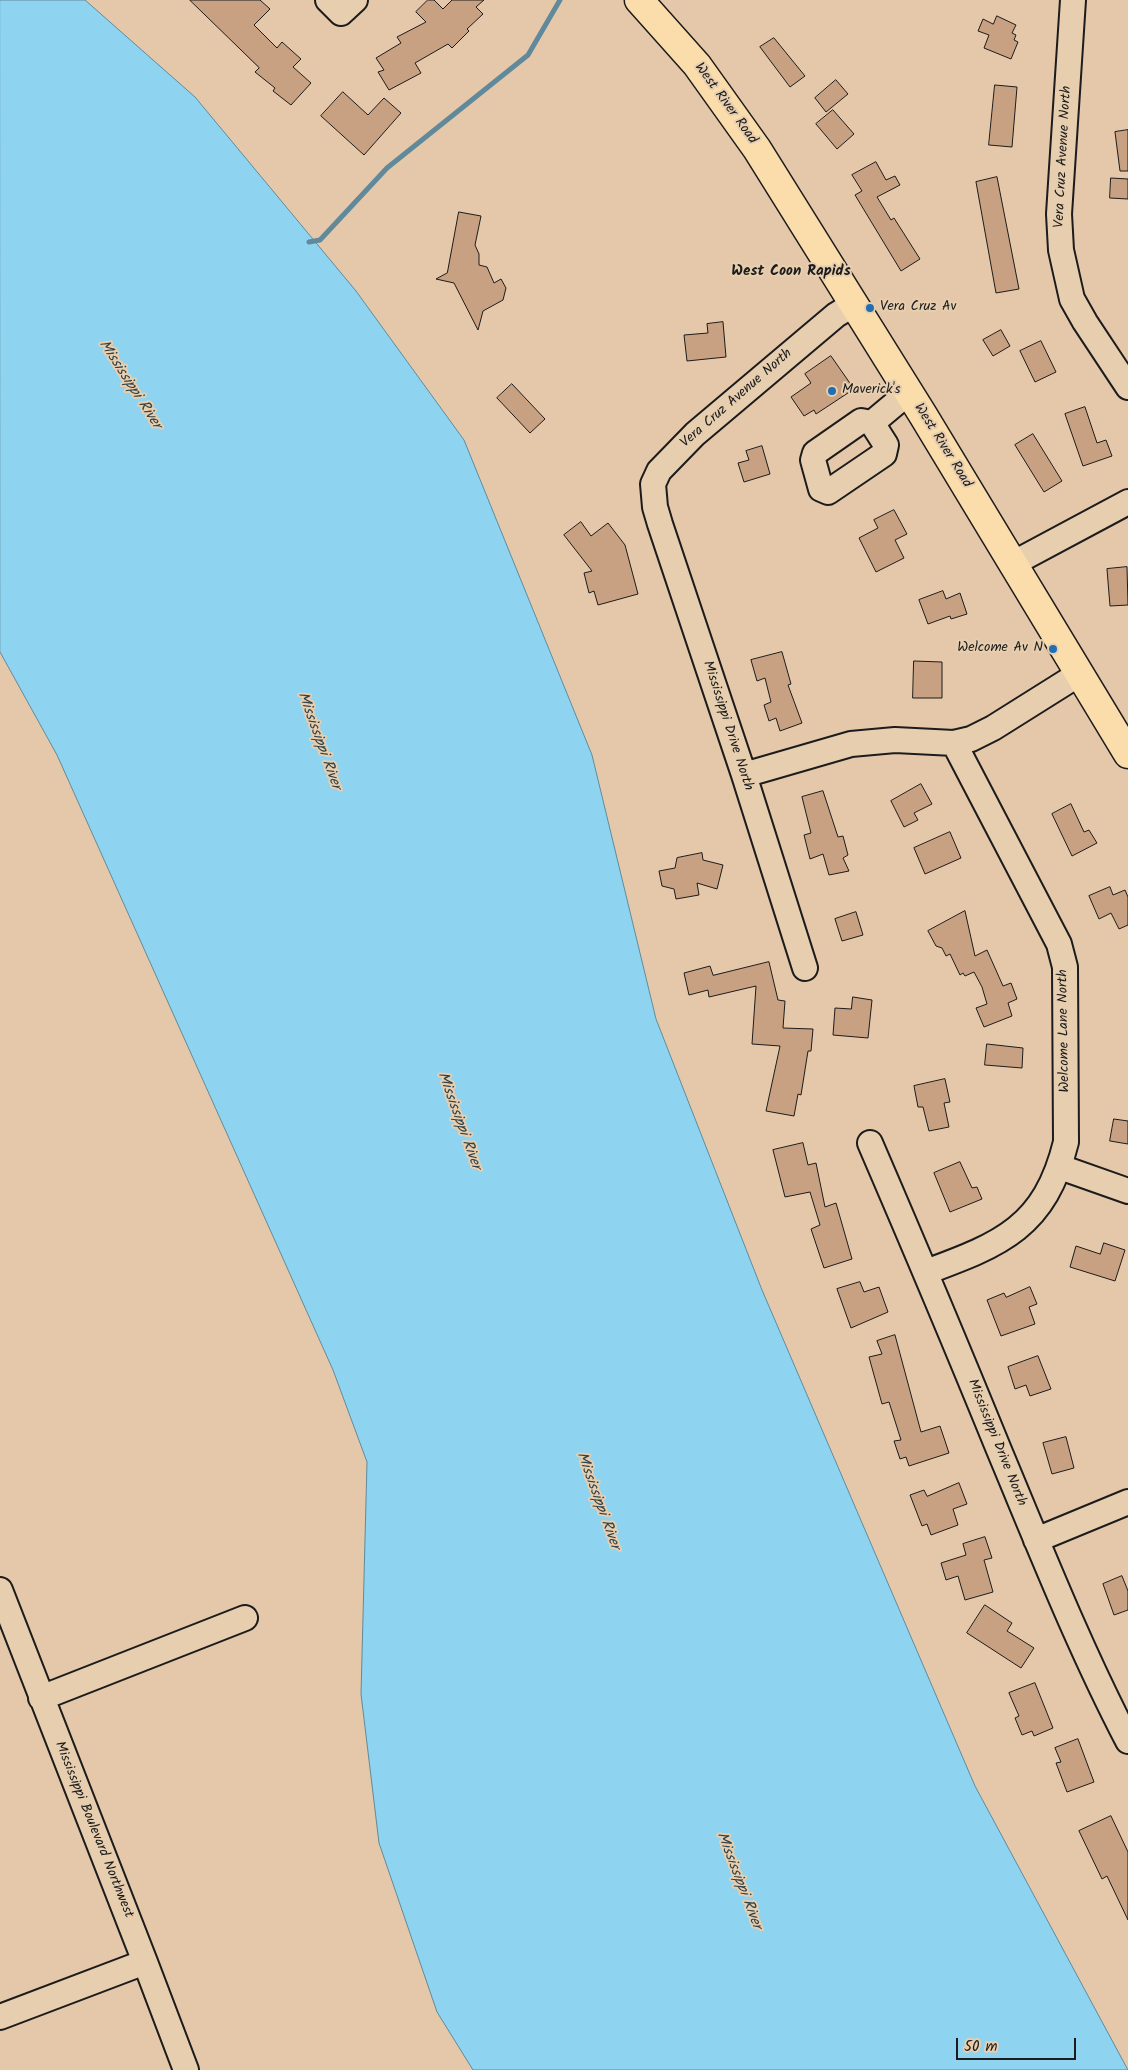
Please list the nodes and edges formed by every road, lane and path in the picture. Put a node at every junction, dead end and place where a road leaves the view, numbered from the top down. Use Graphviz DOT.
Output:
graph roads {
  1 [pos="639,0"];
  2 [pos="1073,0"];
  3 [pos="854,304"];
  4 [pos="1128,387"];
  5 [pos="909,392"];
  6 [pos="872,423"];
  7 [pos="653,484"];
  8 [pos="1128,502"];
  9 [pos="1014,563"];
  10 [pos="1079,674"];
  11 [pos="954,743"];
  12 [pos="1128,754"];
  13 [pos="744,775"];
  14 [pos="805,968"];
  15 [pos="870,1143"];
  16 [pos="1060,1167"];
  17 [pos="1128,1191"];
  18 [pos="926,1272"];
  19 [pos="1128,1502"];
  20 [pos="1036,1540"];
  21 [pos="0,1590"];
  22 [pos="245,1618"];
  23 [pos="41,1698"];
  24 [pos="1128,1741"];
  25 [pos="146,1962"];
  26 [pos="0,2017"];
  27 [pos="186,2070"];
  1 -- 3 [label="main road, West River Road"];
  2 -- 4 [label="street, Vera Cruz Avenue North"];
  3 -- 5 [label="main road, West River Road"];
  3 -- 7 [label="street, Vera Cruz Avenue North"];
  5 -- 6 [label="street"];
  5 -- 9 [label="main road, West River Road"];
  7 -- 13 [label="street, Mississippi Drive North"];
  8 -- 9 [label="street"];
  9 -- 10 [label="main road, West River Road"];
  10 -- 11 [label="street"];
  10 -- 12 [label="main road, West River Road"];
  11 -- 13 [label="street"];
  11 -- 16 [label="street, Welcome Lane North"];
  13 -- 14 [label="street, Mississippi Drive North"];
  15 -- 18 [label="street, Mississippi Drive North"];
  16 -- 17 [label="street"];
  16 -- 18 [label="street, Welcome Lane North"];
  18 -- 20 [label="street, Mississippi Drive North"];
  19 -- 20 [label="street"];
  20 -- 24 [label="street, Mississippi Drive North"];
  21 -- 23 [label="street, Mississippi Boulevard Northwest"];
  22 -- 23 [label="street"];
  23 -- 25 [label="street, Mississippi Boulevard Northwest"];
  25 -- 26 [label="street"];
  25 -- 27 [label="street, Mississippi Boulevard Northwest"];
}
